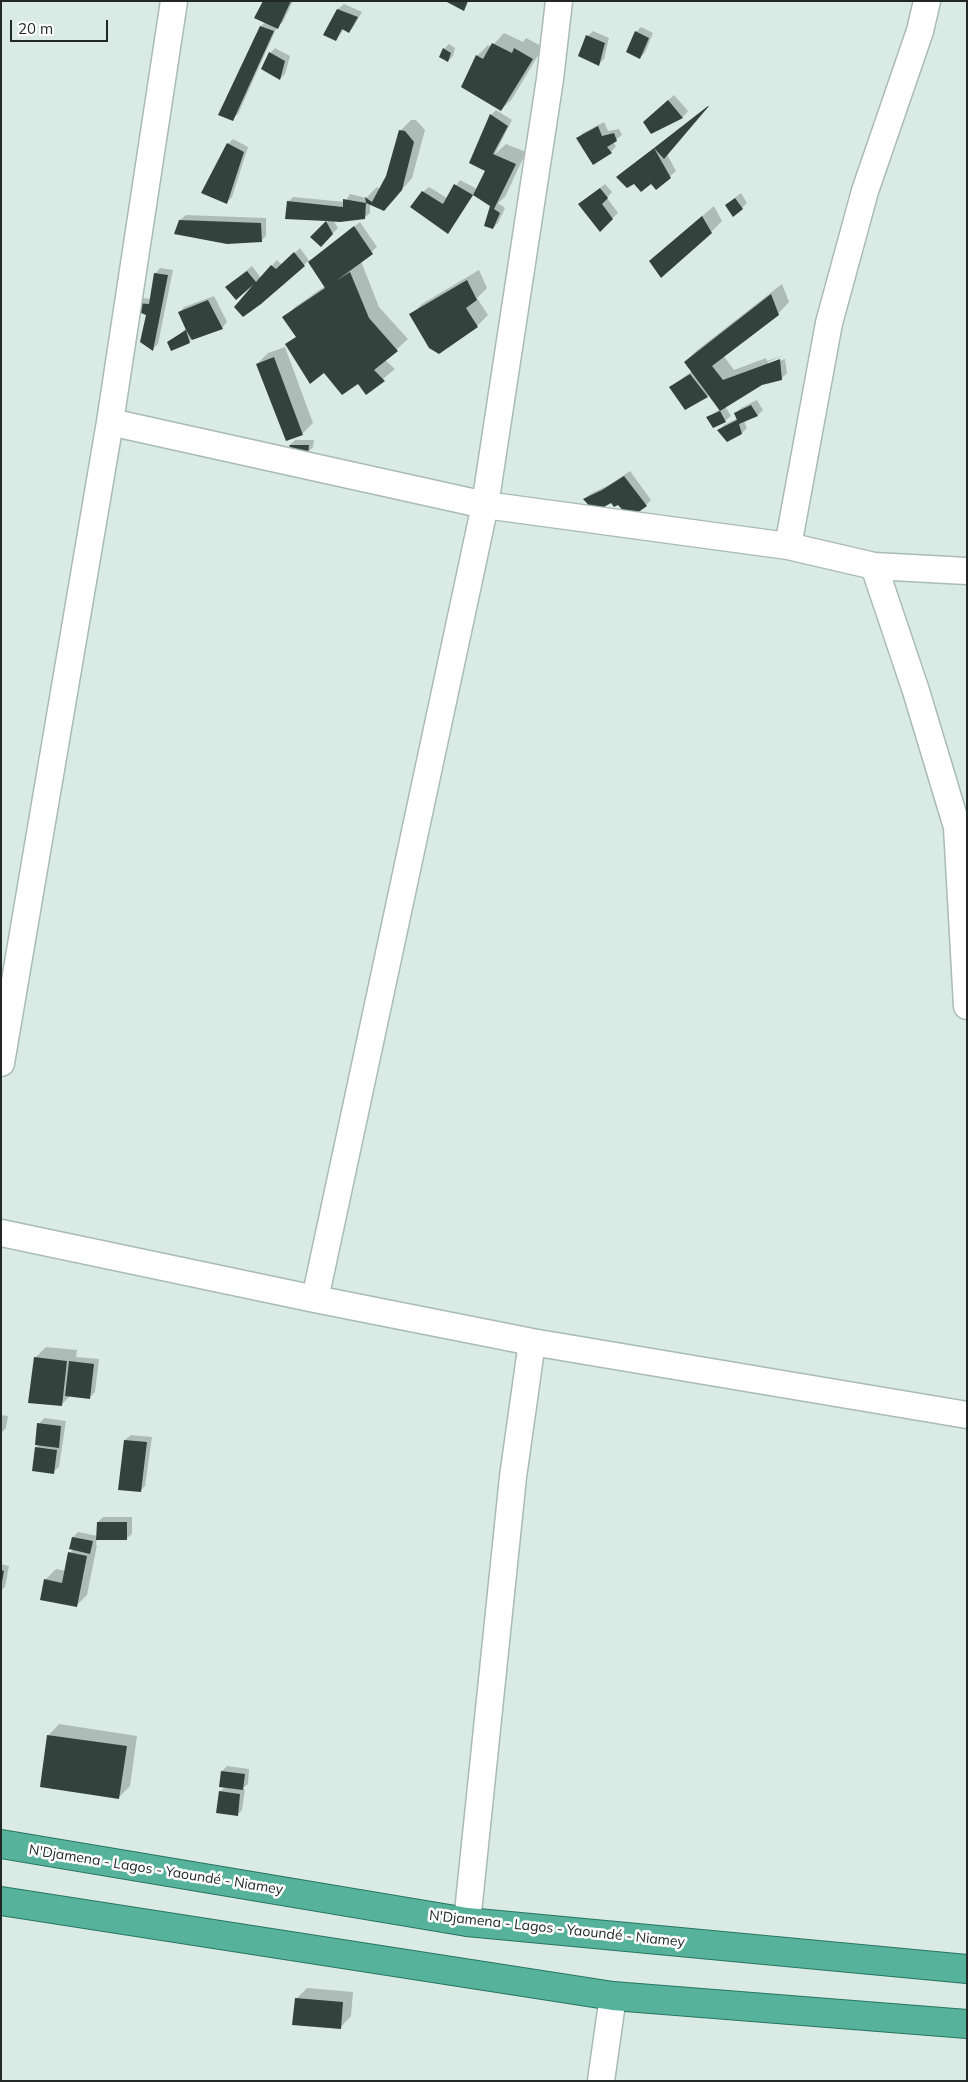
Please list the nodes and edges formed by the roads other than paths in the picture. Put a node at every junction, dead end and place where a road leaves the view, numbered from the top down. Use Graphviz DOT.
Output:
graph roads {
  1 [pos="174,1"];
  2 [pos="559,1"];
  3 [pos="927,1"];
  4 [pos="110,422"];
  5 [pos="485,505"];
  6 [pos="788,546"];
  7 [pos="874,566"];
  8 [pos="967,571"];
  9 [pos="967,1006"];
  10 [pos="1,1063"];
  11 [pos="1,1233"];
  12 [pos="315,1299"];
  13 [pos="532,1342"];
  14 [pos="967,1415"];
  15 [pos="1,1844"];
  16 [pos="1,1901"];
  17 [pos="467,1922"];
  18 [pos="967,1969"];
  19 [pos="613,1996"];
  20 [pos="967,2024"];
  21 [pos="601,2081"];
  1 -- 4 [label="street"];
  2 -- 5 [label="street"];
  3 -- 6 [label="street"];
  4 -- 5 [label="street"];
  4 -- 10 [label="street"];
  5 -- 6 [label="street"];
  5 -- 12 [label="street"];
  6 -- 7 [label="street"];
  7 -- 8 [label="street"];
  7 -- 9 [label="street"];
  11 -- 12 [label="street"];
  12 -- 13 [label="street"];
  13 -- 14 [label="street"];
  13 -- 17 [label="street"];
  15 -- 17 [label="highway, N'Djamena - Lagos - Yaoundé - Niamey"];
  16 -- 19 [label="highway"];
  17 -- 18 [label="highway, N'Djamena - Lagos - Yaoundé - Niamey"];
  19 -- 20 [label="highway"];
  19 -- 21 [label="street"];
}
